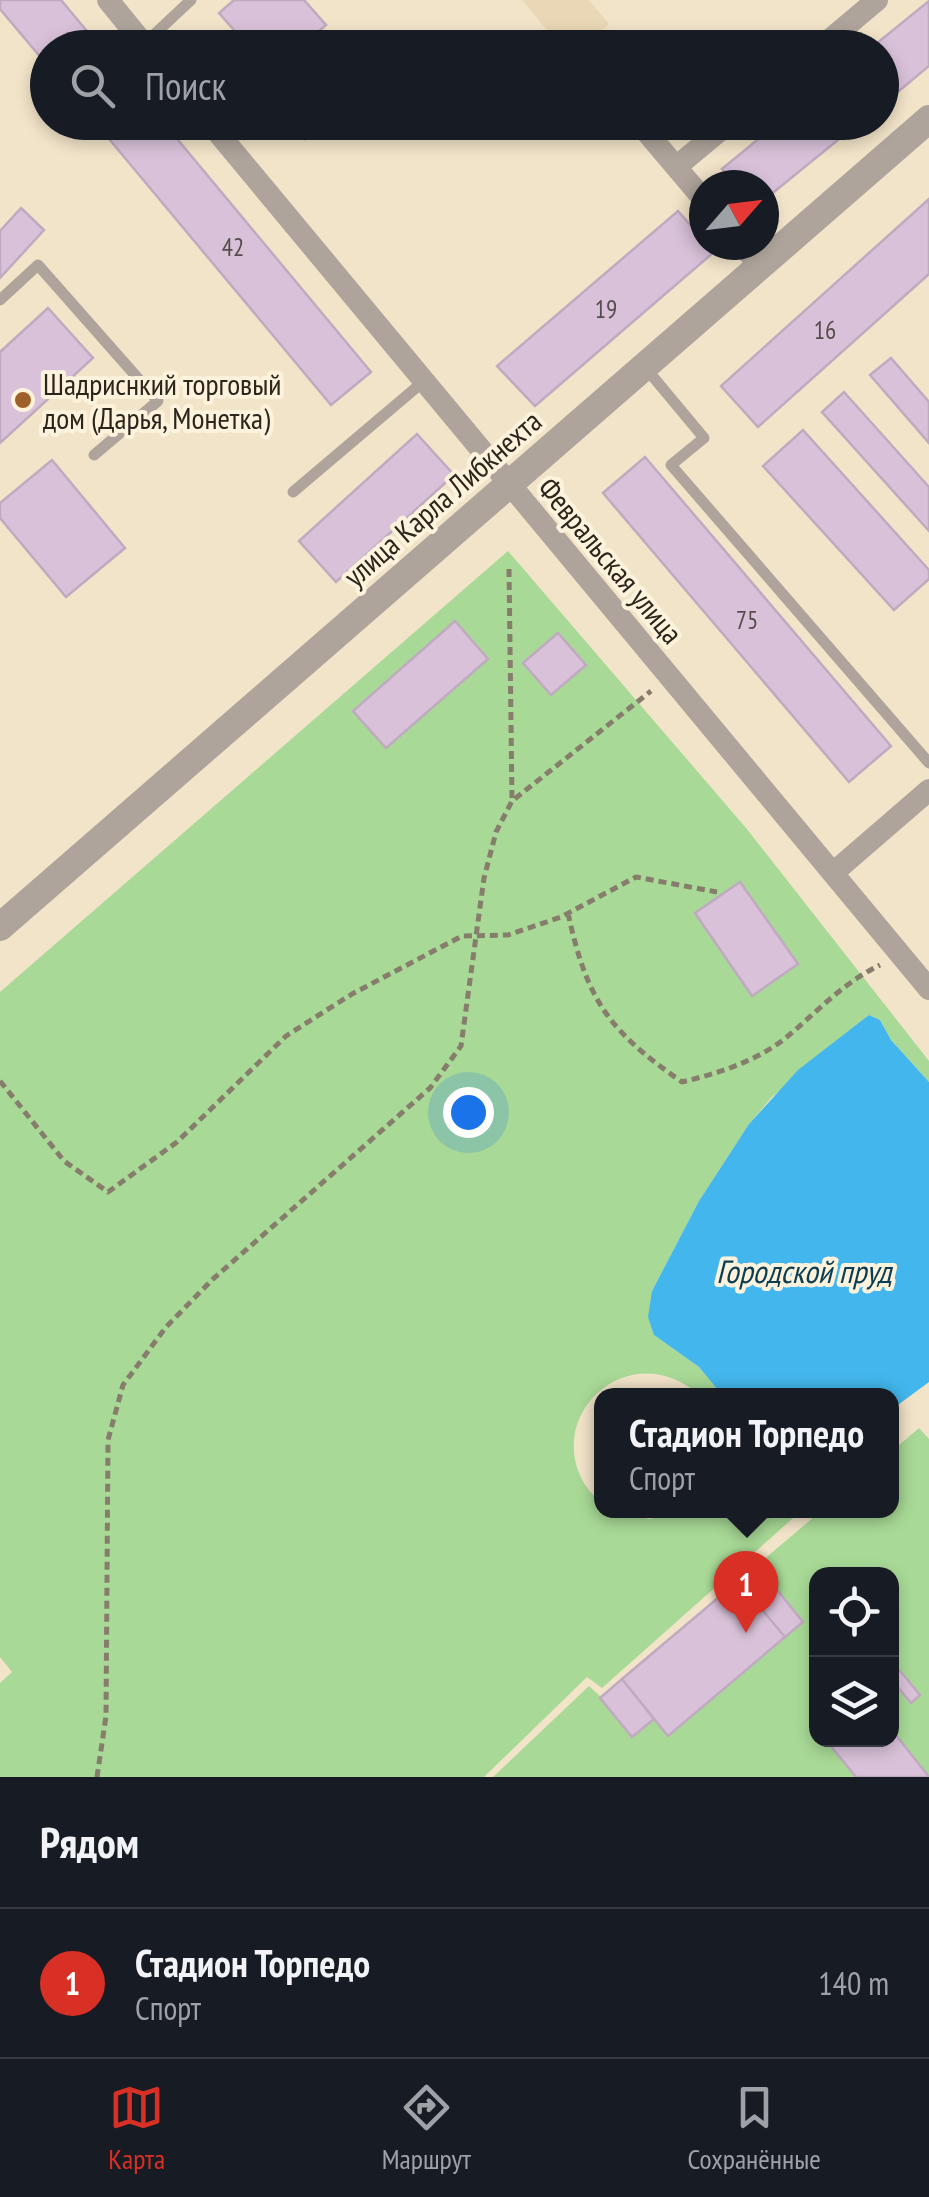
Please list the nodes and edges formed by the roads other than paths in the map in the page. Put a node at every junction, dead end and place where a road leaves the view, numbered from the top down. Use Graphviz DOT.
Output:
graph roads {
  1 [pos="108,0"];
  2 [pos="192,0"];
  3 [pos="876,0"];
  4 [pos="133,30"];
  5 [pos="162,30"];
  6 [pos="841,30"];
  7 [pos="929,120"];
  8 [pos="224,140"];
  9 [pos="653,140"];
  10 [pos="708,140"];
  11 [pos="676,167"];
  12 [pos="689,182"];
  13 [pos="779,234"];
  14 [pos="746,260"];
  15 [pos="0,300"];
  16 [pos="644,366"];
  17 [pos="424,381"];
  18 [pos="94,455"];
  19 [pos="508,483"];
  20 [pos="293,492"];
  21 [pos="929,763"];
  22 [pos="929,790"];
  23 [pos="832,873"];
  24 [pos="0,926"];
  25 [pos="929,989"];
  1 -- 4 [label="street"];
  2 -- 5 [label="lane"];
  3 -- 6 [label="street"];
  7 -- 13 [label="street, улица Карла Либкнехта"];
  8 -- 17 [label="street, Февральская улица"];
  9 -- 11 [label="street"];
  10 -- 11 [label="street"];
  11 -- 12 [label="street"];
  14 -- 16 [label="street, улица Карла Либкнехта"];
  15 -- 18 [label="lane"];
  16 -- 19 [label="street, улица Карла Либкнехта"];
  16 -- 21 [label="lane"];
  17 -- 19 [label="street, Февральская улица"];
  17 -- 20 [label="lane"];
  19 -- 23 [label="street, Февральская улица"];
  19 -- 24 [label="street, улица Карла Либкнехта"];
  22 -- 23 [label="street"];
  23 -- 25 [label="street, Февральская улица"];
}
